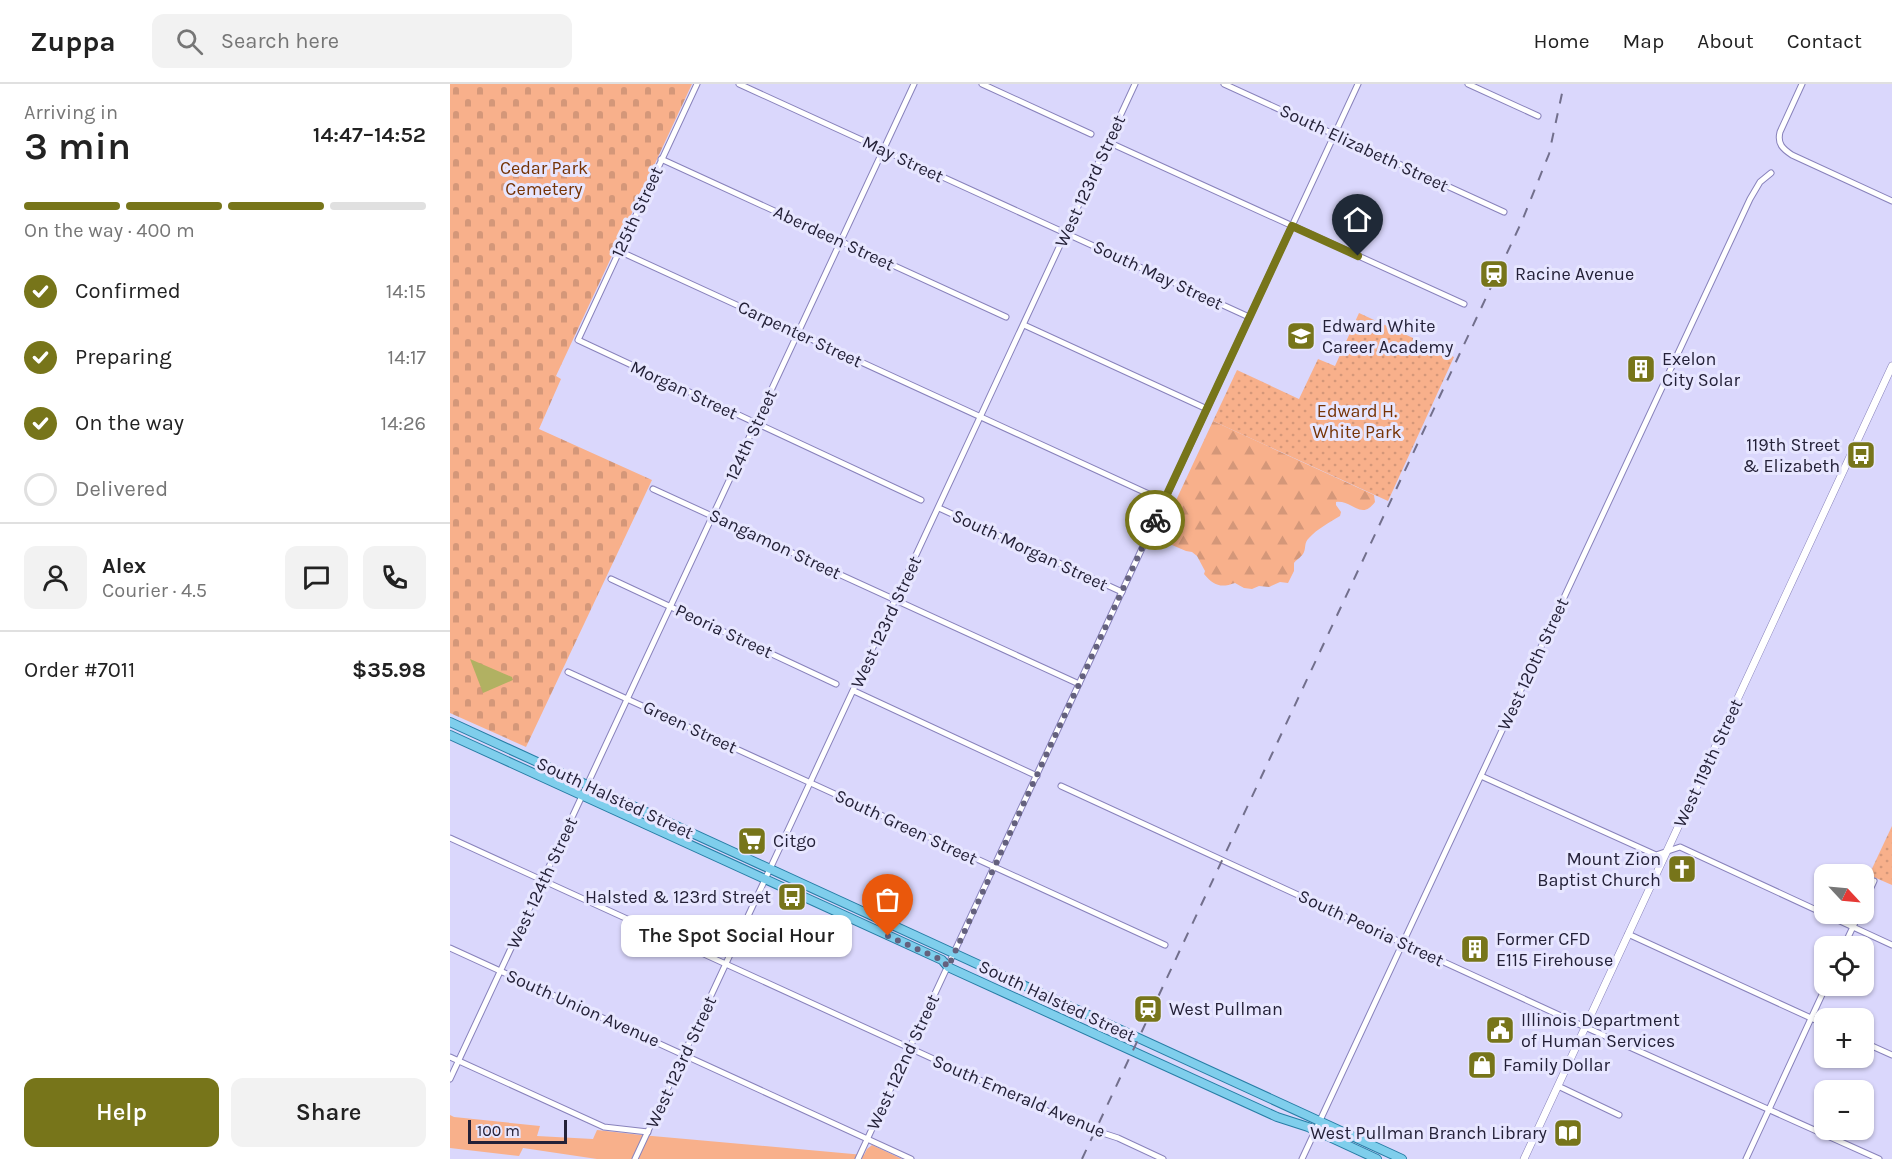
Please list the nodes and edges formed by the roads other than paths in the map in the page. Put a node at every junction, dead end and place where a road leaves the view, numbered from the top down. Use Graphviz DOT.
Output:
graph roads {
  1 [pos="697,84"];
  2 [pos="739,84"];
  3 [pos="914,84"];
  4 [pos="982,84"];
  5 [pos="1135,84"];
  6 [pos="1224,84"];
  7 [pos="1358,84"];
  8 [pos="1468,84"];
  9 [pos="1802,84"];
  10 [pos="1538,116"];
  11 [pos="1091,134"];
  12 [pos="1334,135"];
  13 [pos="1108,142"];
  14 [pos="883,150"];
  15 [pos="661,159"];
  16 [pos="1771,173"];
  17 [pos="1892,201"];
  18 [pos="1504,212"];
  19 [pos="1292,226"];
  20 [pos="1066,233"];
  21 [pos="841,241"];
  22 [pos="619,251"];
  23 [pos="1464,304"];
  24 [pos="1006,317"];
  25 [pos="1250,317"];
  26 [pos="1024,325"];
  27 [pos="798,333"];
  28 [pos="578,340"];
  29 [pos="1892,366"];
  30 [pos="1207,409"];
  31 [pos="981,416"];
  32 [pos="756,424"];
  33 [pos="653,489"];
  34 [pos="921,500"];
  35 [pos="1164,501"];
  36 [pos="939,508"];
  37 [pos="713,516"];
  38 [pos="611,579"];
  39 [pos="1122,592"];
  40 [pos="896,600"];
  41 [pos="671,607"];
  42 [pos="568,672"];
  43 [pos="836,684"];
  44 [pos="1079,684"];
  45 [pos="854,691"];
  46 [pos="628,699"];
  47 [pos="450,722"];
  48 [pos="450,735"];
  49 [pos="1037,776"];
  50 [pos="1481,776"];
  51 [pos="811,783"];
  52 [pos="588,785"];
  53 [pos="1061,786"];
  54 [pos="583,796"];
  55 [pos="450,838"];
  56 [pos="1667,851"];
  57 [pos="994,867"];
  58 [pos="771,869"];
  59 [pos="766,880"];
  60 [pos="543,881"];
  61 [pos="1854,924"];
  62 [pos="1853,927"];
  63 [pos="1628,934"];
  64 [pos="1849,936"];
  65 [pos="1404,943"];
  66 [pos="1165,945"];
  67 [pos="1892,945"];
  68 [pos="450,948"];
  69 [pos="954,954"];
  70 [pos="726,965"];
  71 [pos="948,967"];
  72 [pos="501,971"];
  73 [pos="1821,996"];
  74 [pos="1811,1018"];
  75 [pos="1814,1019"];
  76 [pos="1585,1027"];
  77 [pos="1874,1047"];
  78 [pos="910,1048"];
  79 [pos="684,1054"];
  80 [pos="1892,1055"];
  81 [pos="450,1057"];
  82 [pos="459,1061"];
  83 [pos="450,1080"];
  84 [pos="1558,1086"];
  85 [pos="1769,1109"];
  86 [pos="1619,1115"];
  87 [pos="1320,1121"];
  88 [pos="1316,1131"];
  89 [pos="648,1132"];
  90 [pos="867,1139"];
  91 [pos="635,1159"];
  92 [pos="858,1159"];
  93 [pos="911,1159"];
  94 [pos="1163,1159"];
  95 [pos="1302,1159"];
  96 [pos="1377,1159"];
  97 [pos="1402,1159"];
  98 [pos="1524,1159"];
  99 [pos="1746,1159"];
  100 [pos="1879,1159"];
  1 -- 15 [label="street, 125th Street"];
  2 -- 14 [label="street, May Street"];
  3 -- 14 [label="street, 124th Street"];
  4 -- 11 [label="street"];
  5 -- 13 [label="street, West 123rd Street"];
  6 -- 12 [label="street, South Elizabeth Street"];
  7 -- 12 [label="street, West 122nd Street"];
  8 -- 10 [label="street"];
  9 -- 17 [label="street"];
  12 -- 18 [label="street, South Elizabeth Street"];
  12 -- 19 [label="street, West 122nd Street"];
  13 -- 19 [label="street"];
  13 -- 20 [label="street, West 123rd Street"];
  14 -- 20 [label="street, May Street"];
  14 -- 21 [label="street, 124th Street"];
  15 -- 21 [label="street, Aberdeen Street"];
  15 -- 22 [label="street, 125th Street"];
  16 -- 50 [label="street, West 120th Street"];
  19 -- 23 [label="street"];
  19 -- 25 [label="street, West 122nd Street"];
  20 -- 25 [label="street, South May Street"];
  20 -- 26 [label="street, West 123rd Street"];
  21 -- 24 [label="street, Aberdeen Street"];
  21 -- 27 [label="street, 124th Street"];
  22 -- 27 [label="street, Carpenter Street"];
  22 -- 28 [label="street, 125th Street"];
  25 -- 30 [label="street, West 122nd Street"];
  26 -- 30 [label="street"];
  26 -- 31 [label="street, West 123rd Street"];
  27 -- 31 [label="street, Carpenter Street"];
  27 -- 32 [label="street, 124th Street"];
  28 -- 32 [label="street, Morgan Street"];
  29 -- 56 [label="street, West 119th Street"];
  30 -- 35 [label="street, West 122nd Street"];
  31 -- 35 [label="street, Carpenter Street"];
  31 -- 36 [label="street, West 123rd Street"];
  32 -- 34 [label="street, Morgan Street"];
  32 -- 37 [label="street, 124th Street"];
  33 -- 37 [label="street, Sangamon Street"];
  35 -- 39 [label="street, West 122nd Street"];
  36 -- 39 [label="street, South Morgan Street"];
  36 -- 40 [label="street, West 123rd Street"];
  37 -- 40 [label="street, Sangamon Street"];
  37 -- 41 [label="street, 124th Street"];
  38 -- 41 [label="street, Peoria Street"];
  39 -- 44 [label="street, West 122nd Street"];
  40 -- 44 [label="street, Sangamon Street"];
  40 -- 45 [label="street, West 123rd Street"];
  41 -- 43 [label="street, Peoria Street"];
  41 -- 46 [label="street, 124th Street"];
  42 -- 46 [label="street, Green Street"];
  44 -- 49 [label="street, West 122nd Street"];
  45 -- 49 [label="street"];
  45 -- 51 [label="street, West 123rd Street"];
  46 -- 51 [label="street, Green Street"];
  46 -- 52 [label="street, 124th Street"];
  47 -- 52 [label="main road, South Halsted Street"];
  48 -- 54 [label="main road, South Halsted Street"];
  49 -- 57 [label="street, West 122nd Street"];
  50 -- 56 [label="street"];
  50 -- 65 [label="street, West 120th Street"];
  51 -- 57 [label="street, South Green Street"];
  51 -- 58 [label="street, West 123rd Street"];
  52 -- 54 [label="street, West 124th Street"];
  52 -- 58 [label="main road, South Halsted Street"];
  53 -- 65 [label="street, South Peoria Street"];
  54 -- 59 [label="main road, South Halsted Street"];
  54 -- 60 [label="street, West 124th Street"];
  55 -- 60 [label="street, South Emerald Avenue"];
  56 -- 62 [label="street"];
  56 -- 63 [label="street, West 119th Street"];
  57 -- 66 [label="street, South Green Street"];
  57 -- 69 [label="street, West 122nd Street"];
  58 -- 59 [label="street, West 123rd Street"];
  58 -- 69 [label="main road, South Halsted Street"];
  59 -- 70 [label="street, West 123rd Street"];
  59 -- 71 [label="main road, South Halsted Street"];
  60 -- 70 [label="street, South Emerald Avenue"];
  60 -- 72 [label="street, West 124th Street"];
  61 -- 62 [label="street"];
  62 -- 64 [label="street"];
  62 -- 67 [label="street"];
  63 -- 74 [label="street"];
  63 -- 76 [label="street, West 119th Street"];
  65 -- 76 [label="street, South Peoria Street"];
  65 -- 87 [label="street, West 120th Street"];
  68 -- 72 [label="street, South Union Avenue"];
  69 -- 71 [label="street, West 122nd Street"];
  69 -- 87 [label="main road, South Halsted Street"];
  70 -- 78 [label="street, South Emerald Avenue"];
  70 -- 79 [label="street, West 123rd Street"];
  71 -- 78 [label="street, West 122nd Street"];
  71 -- 88 [label="main road, South Halsted Street"];
  72 -- 79 [label="street, South Union Avenue"];
  72 -- 82 [label="street, West 124th Street"];
  73 -- 74 [label="street"];
  74 -- 75 [label="street"];
  74 -- 85 [label="street"];
  76 -- 84 [label="street, West 119th Street"];
  76 -- 85 [label="street, South Peoria Street"];
  77 -- 80 [label="street"];
  78 -- 90 [label="street, West 122nd Street"];
  78 -- 94 [label="street, South Emerald Avenue"];
  79 -- 89 [label="street, West 123rd Street"];
  79 -- 90 [label="street, South Union Avenue"];
  81 -- 82 [label="street"];
  82 -- 83 [label="street, West 124th Street"];
  82 -- 89 [label="street"];
  84 -- 86 [label="street"];
  84 -- 98 [label="street, West 119th Street"];
  85 -- 99 [label="street"];
  85 -- 100 [label="street, South Peoria Street"];
  87 -- 88 [label="street, West 120th Street"];
  87 -- 97 [label="main road, South Halsted Street"];
  88 -- 95 [label="street, West 120th Street"];
  88 -- 96 [label="main road, South Halsted Street"];
  89 -- 91 [label="street, West 123rd Street"];
  90 -- 92 [label="street, West 122nd Street"];
  90 -- 93 [label="street, South Union Avenue"];
}
